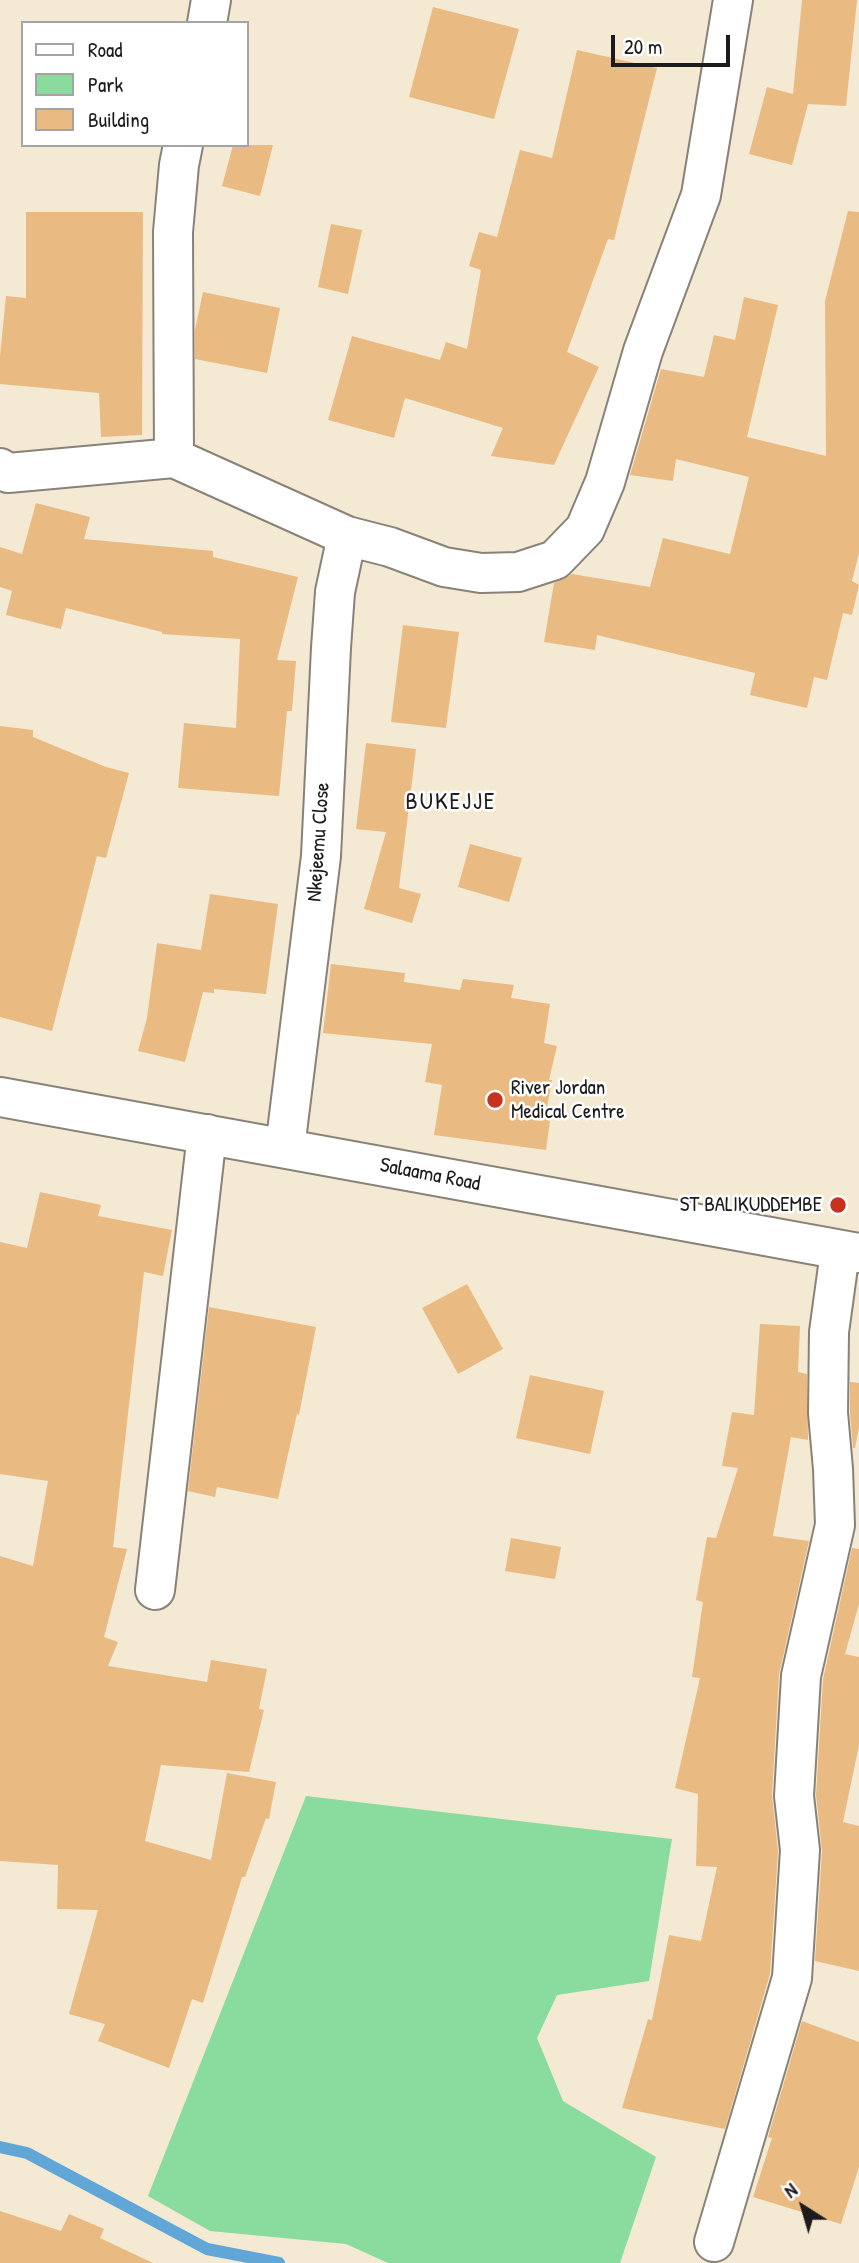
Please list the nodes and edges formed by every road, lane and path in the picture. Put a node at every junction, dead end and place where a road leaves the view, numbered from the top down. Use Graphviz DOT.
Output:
graph roads {
  1 [pos="211,0"];
  2 [pos="733,0"];
  3 [pos="207,21"];
  4 [pos="183,147"];
  5 [pos="174,458"];
  6 [pos="3,476"];
  7 [pos="347,536"];
  8 [pos="0,1097"];
  9 [pos="207,1134"];
  10 [pos="285,1148"];
  11 [pos="850,1252"];
  12 [pos="155,1590"];
  13 [pos="714,2242"];
  1 -- 3 [label="street"];
  2 -- 7 [label="street"];
  4 -- 5 [label="street"];
  5 -- 6 [label="street"];
  5 -- 7 [label="street"];
  7 -- 10 [label="street, Nkejeemu Close"];
  8 -- 9 [label="street, Salaama Road"];
  9 -- 10 [label="street, Salaama Road"];
  9 -- 12 [label="street"];
  10 -- 11 [label="street, Salaama Road"];
  11 -- 13 [label="street"];
}
